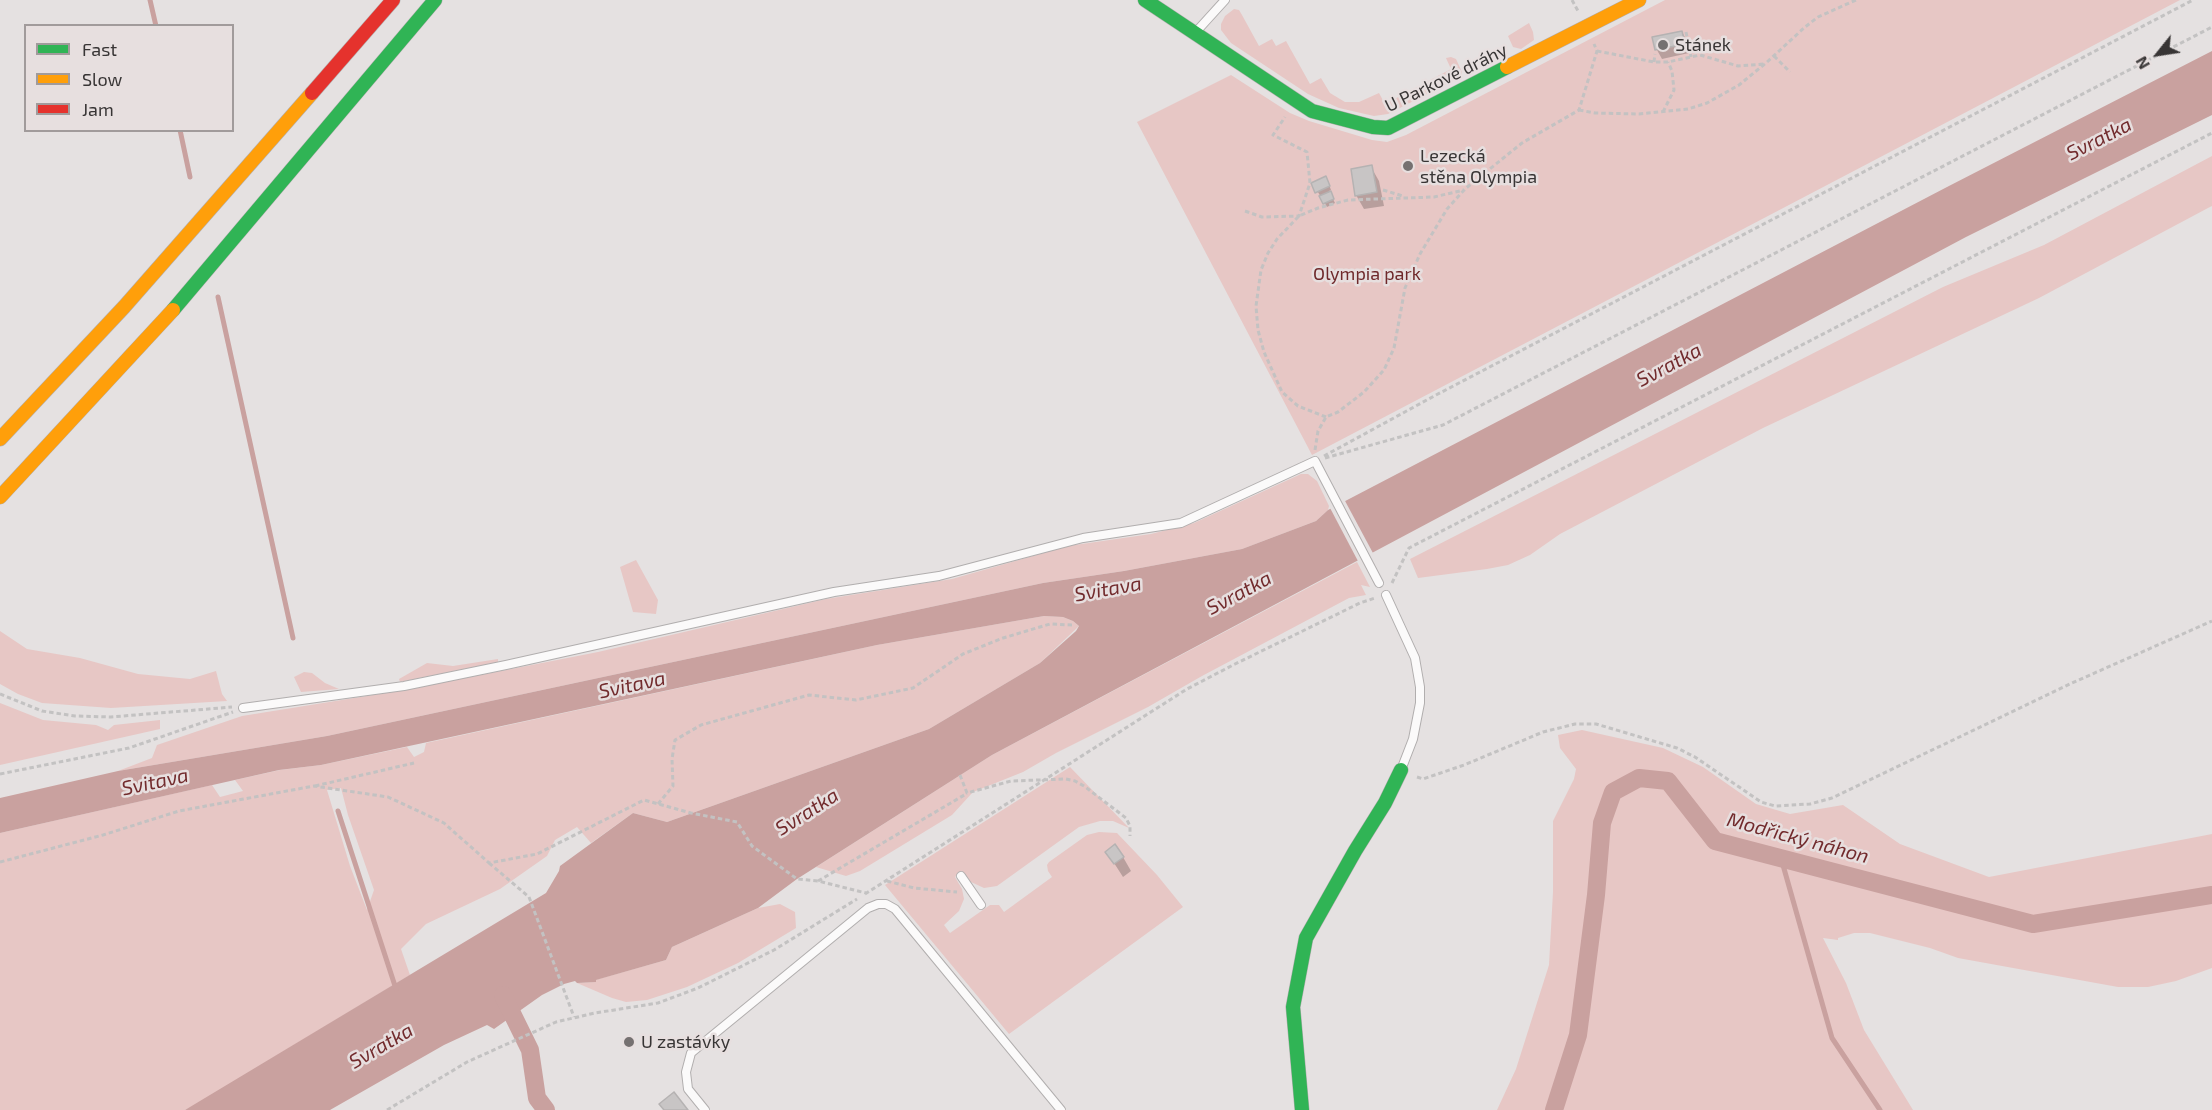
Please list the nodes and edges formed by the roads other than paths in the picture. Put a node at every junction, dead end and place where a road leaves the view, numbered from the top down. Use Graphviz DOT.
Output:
graph roads {
  1 [pos="393,0"];
  2 [pos="435,0"];
  3 [pos="1145,0"];
  4 [pos="1225,0"];
  5 [pos="1639,0"];
  6 [pos="1194,33"];
  7 [pos="0,439"];
  8 [pos="0,497"];
  9 [pos="1379,583"];
  10 [pos="1386,595"];
  11 [pos="243,708"];
  12 [pos="1401,770"];
  13 [pos="961,876"];
  14 [pos="981,905"];
  15 [pos="705,1110"];
  16 [pos="1060,1110"];
  17 [pos="1302,1110"];
  1 -- 7 [label="main road"];
  2 -- 8 [label="main road"];
  3 -- 6 [label="main road, U Parkové dráhy"];
  4 -- 6 [label="lane"];
  5 -- 6 [label="main road, U Parkové dráhy"];
  9 -- 11 [label="lane"];
  10 -- 12 [label="lane"];
  12 -- 17 [label="main road"];
  13 -- 14 [label="lane"];
  15 -- 16 [label="lane"];
}
